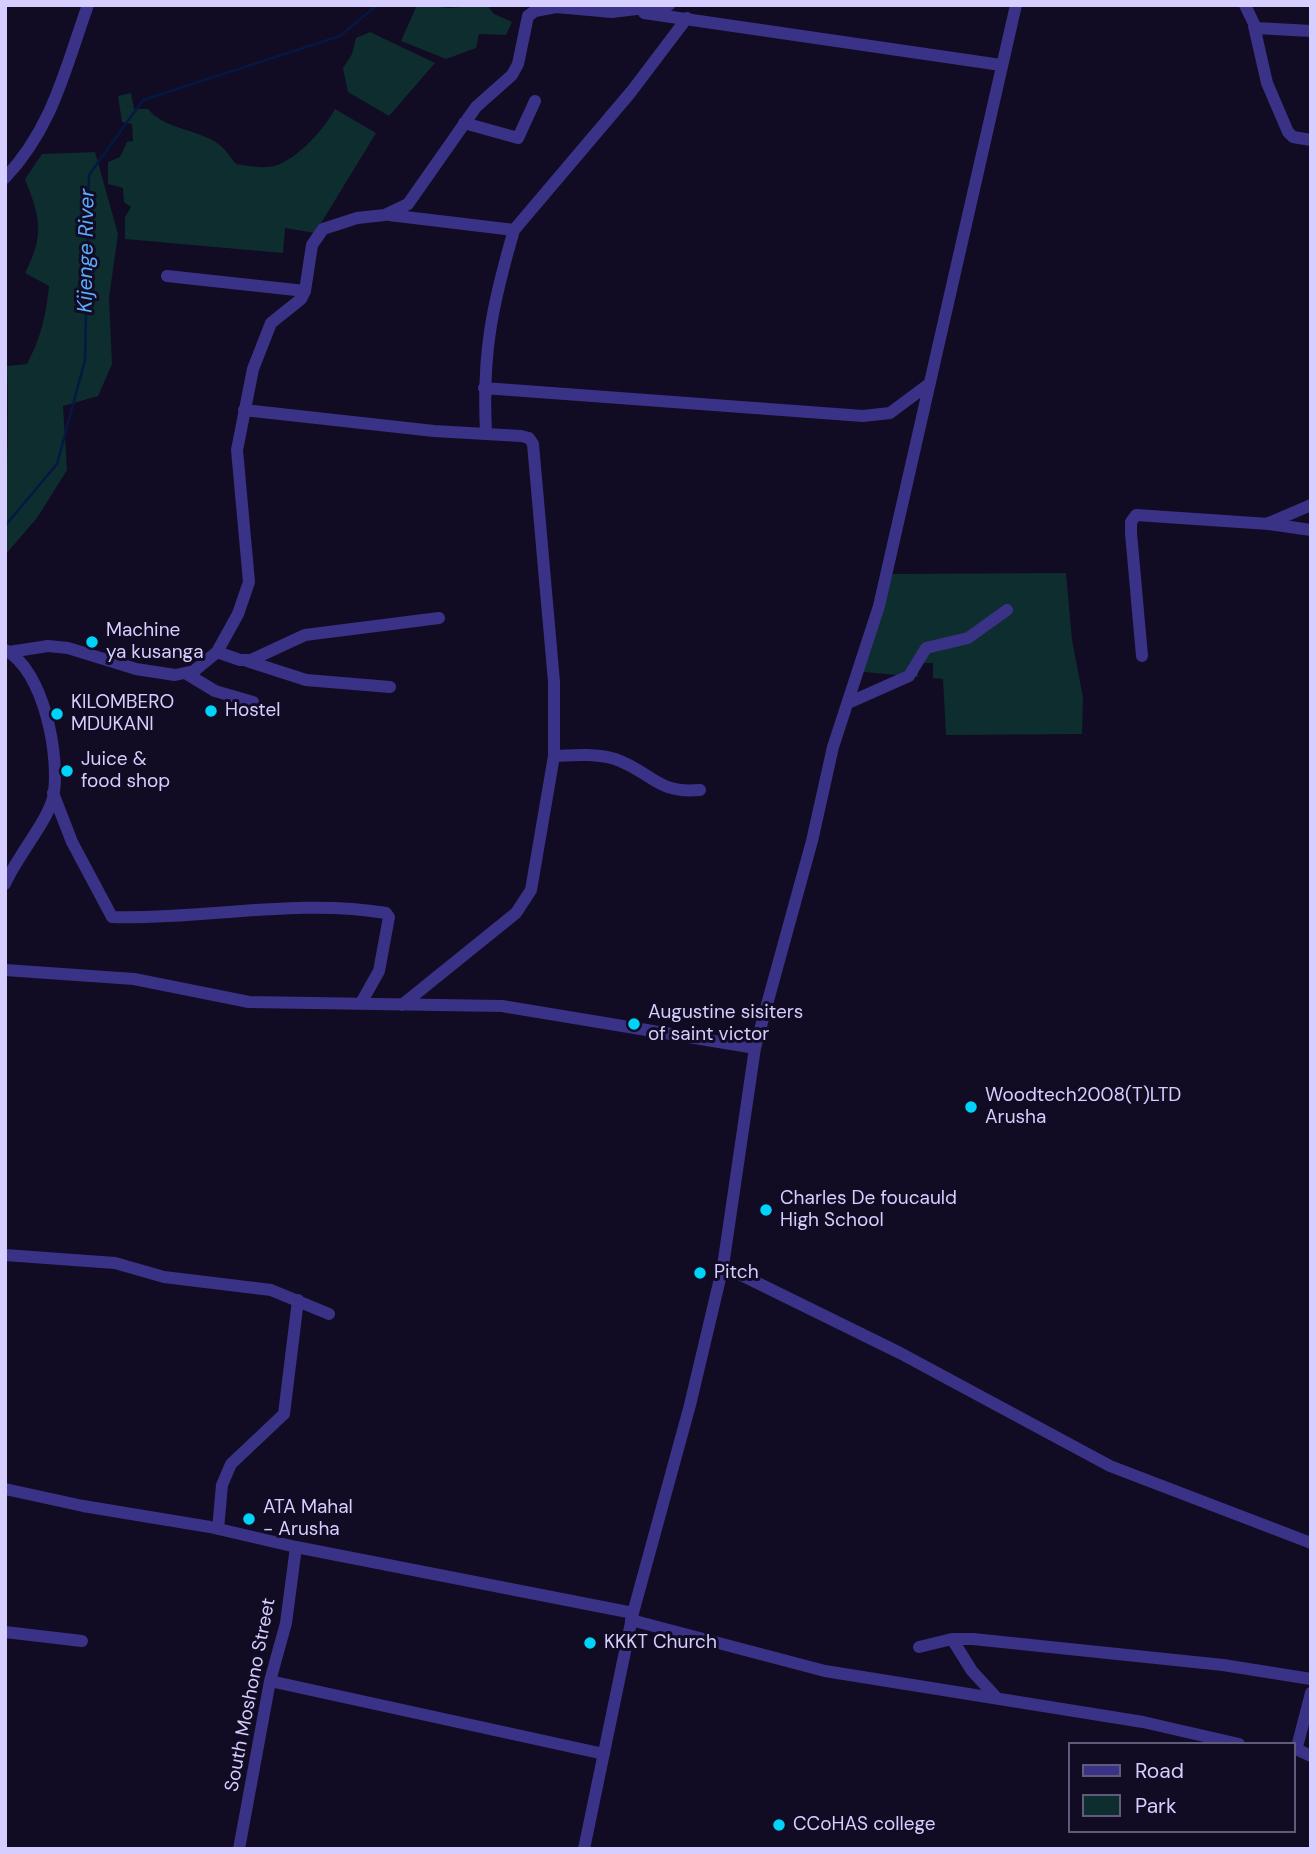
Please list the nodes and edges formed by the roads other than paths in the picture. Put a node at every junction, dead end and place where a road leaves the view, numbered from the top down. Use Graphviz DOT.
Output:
graph roads {
  1 [pos="88,5"];
  2 [pos="669,5"];
  3 [pos="1016,5"];
  4 [pos="1245,5"];
  5 [pos="620,9"];
  6 [pos="687,18"];
  7 [pos="1254,26"];
  8 [pos="1311,31"];
  9 [pos="1002,65"];
  10 [pos="535,101"];
  11 [pos="464,122"];
  12 [pos="1311,140"];
  13 [pos="5,178"];
  14 [pos="385,215"];
  15 [pos="514,230"];
  16 [pos="167,276"];
  17 [pos="305,291"];
  18 [pos="929,384"];
  19 [pos="484,388"];
  20 [pos="244,410"];
  21 [pos="486,432"];
  22 [pos="1311,505"];
  23 [pos="1269,524"];
  24 [pos="1311,530"];
  25 [pos="1007,610"];
  26 [pos="439,618"];
  27 [pos="7,651"];
  28 [pos="217,653"];
  29 [pos="1142,656"];
  30 [pos="247,660"];
  31 [pos="187,674"];
  32 [pos="390,687"];
  33 [pos="253,702"];
  34 [pos="848,703"];
  35 [pos="554,756"];
  36 [pos="700,790"];
  37 [pos="53,793"];
  38 [pos="5,884"];
  39 [pos="5,971"];
  40 [pos="361,1003"];
  41 [pos="402,1004"];
  42 [pos="755,1048"];
  43 [pos="5,1255"];
  44 [pos="723,1266"];
  45 [pos="298,1300"];
  46 [pos="329,1314"];
  47 [pos="5,1489"];
  48 [pos="218,1528"];
  49 [pos="1311,1543"];
  50 [pos="296,1547"];
  51 [pos="632,1617"];
  52 [pos="5,1632"];
  53 [pos="952,1639"];
  54 [pos="82,1641"];
  55 [pos="919,1647"];
  56 [pos="1311,1679"];
  57 [pos="270,1682"];
  58 [pos="1311,1693"];
  59 [pos="996,1697"];
  60 [pos="1230,1742"];
  61 [pos="1295,1750"];
  62 [pos="604,1754"];
  63 [pos="1311,1756"];
  64 [pos="239,1849"];
  65 [pos="584,1849"];
  1 -- 13 [label="street"];
  2 -- 5 [label="street"];
  3 -- 9 [label="street"];
  4 -- 7 [label="street"];
  5 -- 6 [label="street"];
  5 -- 11 [label="street"];
  6 -- 9 [label="street"];
  6 -- 15 [label="street"];
  7 -- 8 [label="street"];
  7 -- 12 [label="street"];
  9 -- 18 [label="street"];
  10 -- 11 [label="street"];
  11 -- 14 [label="street"];
  14 -- 15 [label="street"];
  14 -- 17 [label="street"];
  15 -- 19 [label="street"];
  16 -- 17 [label="street"];
  17 -- 20 [label="street"];
  18 -- 19 [label="street"];
  18 -- 34 [label="street"];
  19 -- 21 [label="street"];
  20 -- 21 [label="street"];
  20 -- 28 [label="street"];
  21 -- 35 [label="street"];
  22 -- 23 [label="street"];
  23 -- 24 [label="street"];
  23 -- 29 [label="street"];
  25 -- 34 [label="street"];
  26 -- 30 [label="street"];
  27 -- 31 [label="street"];
  27 -- 37 [label="street"];
  28 -- 30 [label="street"];
  28 -- 31 [label="street"];
  30 -- 32 [label="street"];
  31 -- 33 [label="street"];
  34 -- 42 [label="street"];
  35 -- 36 [label="street"];
  35 -- 41 [label="street"];
  37 -- 38 [label="street"];
  37 -- 40 [label="street"];
  39 -- 40 [label="street"];
  40 -- 41 [label="street"];
  41 -- 42 [label="street"];
  42 -- 44 [label="street"];
  43 -- 45 [label="street"];
  44 -- 49 [label="street"];
  44 -- 51 [label="street"];
  45 -- 46 [label="street"];
  45 -- 48 [label="street"];
  47 -- 48 [label="street"];
  48 -- 50 [label="street"];
  50 -- 51 [label="street"];
  50 -- 57 [label="street, South Moshono Street"];
  51 -- 59 [label="street"];
  51 -- 62 [label="street"];
  52 -- 54 [label="street"];
  53 -- 55 [label="street"];
  53 -- 56 [label="street"];
  53 -- 59 [label="street"];
  57 -- 62 [label="street"];
  57 -- 64 [label="street, South Moshono Street"];
  58 -- 61 [label="street"];
  59 -- 60 [label="street"];
  61 -- 63 [label="street"];
  62 -- 65 [label="street"];
}
